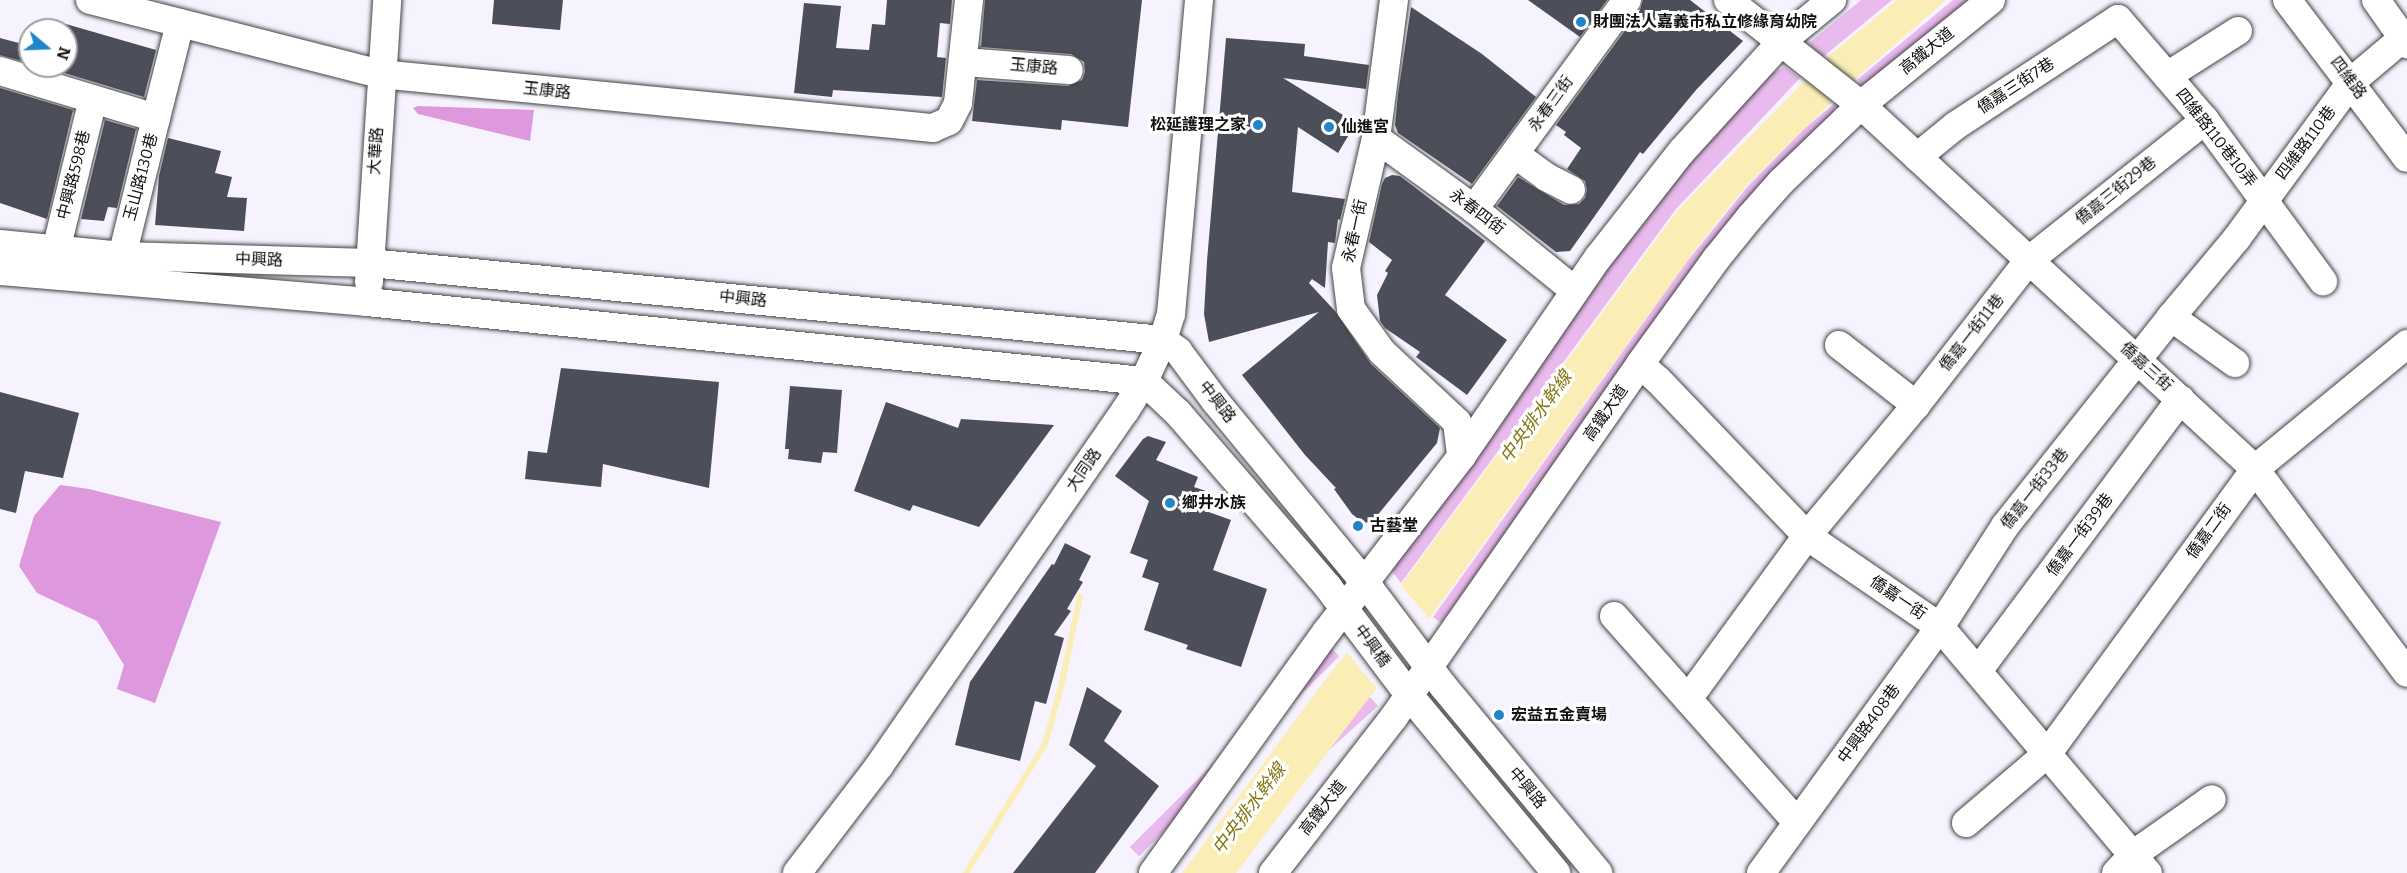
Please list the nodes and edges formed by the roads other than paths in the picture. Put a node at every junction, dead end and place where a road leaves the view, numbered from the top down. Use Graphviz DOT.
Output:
graph roads {
  1 [pos="90,0"];
  2 [pos="387,0"];
  3 [pos="969,0"];
  4 [pos="1199,0"];
  5 [pos="1394,0"];
  6 [pos="1628,0"];
  7 [pos="1728,0"];
  8 [pos="1832,0"];
  9 [pos="1991,0"];
  10 [pos="2288,0"];
  11 [pos="2376,0"];
  12 [pos="175,14"];
  13 [pos="2118,19"];
  14 [pos="2238,31"];
  15 [pos="1782,41"];
  16 [pos="2405,41"];
  17 [pos="964,62"];
  18 [pos="1068,70"];
  19 [pos="0,71"];
  20 [pos="380,74"];
  21 [pos="2167,76"];
  22 [pos="2351,82"];
  23 [pos="93,99"];
  24 [pos="1854,100"];
  25 [pos="156,118"];
  26 [pos="2205,120"];
  27 [pos="1376,138"];
  28 [pos="1917,157"];
  29 [pos="1512,158"];
  30 [pos="2407,158"];
  31 [pos="1571,190"];
  32 [pos="2264,200"];
  33 [pos="1474,209"];
  34 [pos="0,244"];
  35 [pos="56,250"];
  36 [pos="122,256"];
  37 [pos="2028,261"];
  38 [pos="370,263"];
  39 [pos="0,271"];
  40 [pos="2323,281"];
  41 [pos="1575,291"];
  42 [pos="367,302"];
  43 [pos="2171,316"];
  44 [pos="1163,340"];
  45 [pos="2407,344"];
  46 [pos="1839,345"];
  47 [pos="2138,358"];
  48 [pos="2235,363"];
  49 [pos="1640,364"];
  50 [pos="1144,381"];
  51 [pos="2181,399"];
  52 [pos="1916,405"];
  53 [pos="1461,457"];
  54 [pos="2255,469"];
  55 [pos="1808,536"];
  56 [pos="1367,585"];
  57 [pos="1348,612"];
  58 [pos="1614,616"];
  59 [pos="1940,627"];
  60 [pos="1420,657"];
  61 [pos="1978,671"];
  62 [pos="2407,673"];
  63 [pos="1401,685"];
  64 [pos="1688,699"];
  65 [pos="2048,753"];
  66 [pos="2211,799"];
  67 [pos="1797,822"];
  68 [pos="1966,823"];
  69 [pos="2133,867"];
  70 [pos="797,873"];
  71 [pos="1153,873"];
  72 [pos="1274,873"];
  73 [pos="1556,873"];
  74 [pos="1598,873"];
  75 [pos="1761,873"];
  1 -- 12 [label="street, 玉康路"];
  2 -- 20 [label="street, 大華路"];
  3 -- 17 [label="street, 玉康路"];
  4 -- 44 [label="street, 大同路"];
  5 -- 27 [label="street, 永春一街"];
  6 -- 29 [label="street, 永春三街"];
  7 -- 15 [label="street, 僑嘉三街"];
  8 -- 15 [label="street"];
  9 -- 24 [label="street, 高鐵大道"];
  10 -- 22 [label="street, 四維路"];
  11 -- 16 [label="street"];
  12 -- 20 [label="street, 玉康路"];
  12 -- 25 [label="street"];
  13 -- 21 [label="street, 四維路110巷10弄"];
  13 -- 28 [label="street, 僑嘉三街7巷"];
  14 -- 21 [label="street, 四維路110巷10弄"];
  15 -- 24 [label="street, 僑嘉三街"];
  15 -- 41 [label="street"];
  16 -- 22 [label="street, 四維路110巷"];
  17 -- 18 [label="street, 玉康路"];
  17 -- 20 [label="street, 玉康路"];
  19 -- 23 [label="street, 玉山路130巷"];
  20 -- 38 [label="street, 大華路"];
  21 -- 26 [label="street, 四維路110巷10弄"];
  22 -- 30 [label="street, 四維路"];
  22 -- 32 [label="street, 四維路110巷"];
  23 -- 25 [label="street, 玉山路130巷"];
  23 -- 35 [label="street, 中興路598巷"];
  24 -- 28 [label="street, 僑嘉三街"];
  24 -- 49 [label="street, 高鐵大道"];
  25 -- 36 [label="street, 玉山路130巷"];
  26 -- 32 [label="street, 四維路110巷10弄"];
  26 -- 37 [label="street, 僑嘉三街29巷"];
  27 -- 33 [label="street, 永春四街"];
  27 -- 53 [label="street, 永春一街"];
  28 -- 37 [label="street, 僑嘉三街"];
  29 -- 31 [label="street"];
  29 -- 33 [label="street, 永春三街"];
  32 -- 40 [label="street"];
  32 -- 43 [label="street, 四維路110巷"];
  33 -- 41 [label="street, 永春四街"];
  34 -- 35 [label="street, 中興路"];
  35 -- 36 [label="street, 中興路"];
  36 -- 38 [label="street, 中興路"];
  37 -- 47 [label="street, 僑嘉三街"];
  37 -- 52 [label="street, 僑嘉一街11巷"];
  38 -- 42 [label="street, 大華路"];
  38 -- 44 [label="street, 中興路"];
  39 -- 42 [label="street, 中興路"];
  41 -- 53 [label="street"];
  42 -- 50 [label="street, 中興路"];
  43 -- 47 [label="street, 四維路110巷"];
  43 -- 48 [label="street"];
  44 -- 50 [label="street, 大同路"];
  44 -- 56 [label="street, 中興路"];
  45 -- 54 [label="street, 僑嘉二街"];
  46 -- 52 [label="street"];
  47 -- 51 [label="street, 僑嘉三街"];
  47 -- 59 [label="street, 僑嘉一街33巷"];
  49 -- 55 [label="street, 僑嘉一街"];
  49 -- 60 [label="street, 高鐵大道"];
  50 -- 57 [label="street"];
  50 -- 70 [label="street, 大同路"];
  51 -- 54 [label="street, 僑嘉三街"];
  51 -- 61 [label="street, 僑嘉一街39巷"];
  52 -- 55 [label="street, 僑嘉一街11巷"];
  53 -- 56 [label="street"];
  54 -- 62 [label="street, 僑嘉三街"];
  54 -- 65 [label="street, 僑嘉二街"];
  55 -- 59 [label="street, 僑嘉一街"];
  55 -- 64 [label="street"];
  56 -- 57 [label="street"];
  56 -- 60 [label="street, 中興橋"];
  57 -- 63 [label="street, 中興橋"];
  57 -- 71 [label="street"];
  58 -- 64 [label="street"];
  59 -- 61 [label="street, 僑嘉一街"];
  59 -- 67 [label="street, 中興路408巷"];
  60 -- 63 [label="street, 高鐵大道"];
  60 -- 74 [label="street, 中興路"];
  61 -- 65 [label="street, 僑嘉一街"];
  63 -- 72 [label="street, 高鐵大道"];
  63 -- 73 [label="street, 中興路"];
  64 -- 67 [label="street"];
  65 -- 68 [label="street, 僑嘉二街"];
  65 -- 69 [label="street, 僑嘉一街"];
  66 -- 69 [label="street, 僑嘉一街"];
  67 -- 75 [label="street, 中興路408巷"];
}
